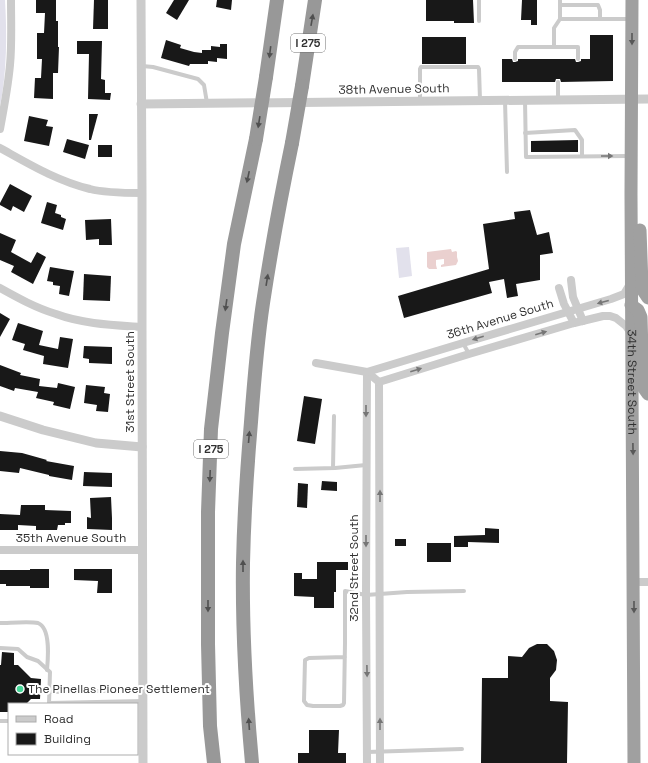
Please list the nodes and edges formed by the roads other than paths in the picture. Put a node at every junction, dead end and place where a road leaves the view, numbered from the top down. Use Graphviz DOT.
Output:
graph roads {
  1 [pos="11,0"];
  2 [pos="141,0"];
  3 [pos="277,0"];
  4 [pos="315,0"];
  5 [pos="479,0"];
  6 [pos="632,0"];
  7 [pos="560,2"];
  8 [pos="560,19"];
  9 [pos="600,19"];
  10 [pos="632,19"];
  11 [pos="479,21"];
  12 [pos="554,47"];
  13 [pos="515,59"];
  14 [pos="578,59"];
  15 [pos="141,66"];
  16 [pos="558,82"];
  17 [pos="632,99"];
  18 [pos="648,99"];
  19 [pos="480,100"];
  20 [pos="505,100"];
  21 [pos="525,100"];
  22 [pos="558,100"];
  23 [pos="420,101"];
  24 [pos="207,103"];
  25 [pos="141,104"];
  26 [pos="0,129"];
  27 [pos="525,133"];
  28 [pos="0,148"];
  29 [pos="582,156"];
  30 [pos="631,156"];
  31 [pos="507,172"];
  32 [pos="142,193"];
  33 [pos="631,194"];
  34 [pos="571,280"];
  35 [pos="631,280"];
  36 [pos="0,288"];
  37 [pos="559,288"];
  38 [pos="648,298"];
  39 [pos="631,305"];
  40 [pos="578,309"];
  41 [pos="568,312"];
  42 [pos="583,321"];
  43 [pos="574,323"];
  44 [pos="142,327"];
  45 [pos="632,333"];
  46 [pos="463,343"];
  47 [pos="469,354"];
  48 [pos="316,363"];
  49 [pos="366,372"];
  50 [pos="379,382"];
  51 [pos="648,394"];
  52 [pos="0,416"];
  53 [pos="334,416"];
  54 [pos="142,448"];
  55 [pos="366,465"];
  56 [pos="332,468"];
  57 [pos="295,469"];
  58 [pos="0,550"];
  59 [pos="142,550"];
  60 [pos="634,582"];
  61 [pos="648,582"];
  62 [pos="464,590"];
  63 [pos="380,594"];
  64 [pos="366,595"];
  65 [pos="0,623"];
  66 [pos="0,648"];
  67 [pos="345,657"];
  68 [pos="47,670"];
  69 [pos="143,690"];
  70 [pos="50,692"];
  71 [pos="634,693"];
  72 [pos="143,701"];
  73 [pos="49,703"];
  74 [pos="462,749"];
  75 [pos="380,751"];
  76 [pos="367,752"];
  77 [pos="143,763"];
  78 [pos="214,763"];
  79 [pos="252,763"];
  80 [pos="367,763"];
  81 [pos="380,763"];
  82 [pos="634,763"];
  83 [pos="642,763"];
  1 -- 26 [label="street"];
  2 -- 15 [label="street, 31st Street South"];
  3 -- 78 [label="highway, I 275, one-way, bridge"];
  79 -- 4 [label="highway, I 275, one-way, bridge"];
  5 -- 11 [label="lane"];
  6 -- 10 [label="highway, 34th Street South"];
  7 -- 8 [label="lane"];
  7 -- 9 [label="lane"];
  8 -- 9 [label="lane"];
  8 -- 12 [label="lane"];
  9 -- 10 [label="lane"];
  10 -- 17 [label="highway, 34th Street South, one-way"];
  12 -- 13 [label="lane"];
  12 -- 14 [label="lane"];
  15 -- 24 [label="lane"];
  15 -- 25 [label="street, 31st Street South"];
  16 -- 22 [label="lane"];
  17 -- 18 [label="street, 38th Avenue South"];
  17 -- 22 [label="street, 38th Avenue South"];
  17 -- 30 [label="highway, 34th Street South"];
  19 -- 20 [label="street, 38th Avenue South"];
  19 -- 23 [label="street, 38th Avenue South"];
  19 -- 23 [label="lane"];
  20 -- 21 [label="street, 38th Avenue South"];
  20 -- 31 [label="lane"];
  21 -- 22 [label="street, 38th Avenue South"];
  21 -- 27 [label="lane"];
  23 -- 24 [label="street, 38th Avenue South"];
  24 -- 25 [label="street, 38th Avenue South"];
  25 -- 32 [label="street, 31st Street South"];
  27 -- 29 [label="lane"];
  27 -- 29 [label="lane"];
  28 -- 32 [label="street"];
  29 -- 30 [label="lane, one-way"];
  30 -- 33 [label="highway, 34th Street South"];
  32 -- 44 [label="street, 31st Street South"];
  33 -- 35 [label="highway, 34th Street South"];
  33 -- 38 [label="highway"];
  34 -- 40 [label="street"];
  35 -- 39 [label="highway, 34th Street South"];
  35 -- 40 [label="street, 36th Avenue South, one-way"];
  36 -- 44 [label="street"];
  37 -- 41 [label="street"];
  39 -- 45 [label="highway, 34th Street South"];
  39 -- 51 [label="highway"];
  40 -- 41 [label="street, 36th Avenue South"];
  40 -- 42 [label="street"];
  41 -- 43 [label="street"];
  41 -- 46 [label="street, 36th Avenue South, one-way"];
  42 -- 43 [label="street, 36th Avenue South"];
  42 -- 45 [label="street, 36th Avenue South"];
  47 -- 43 [label="street, 36th Avenue South, one-way"];
  44 -- 54 [label="street, 31st Street South"];
  45 -- 60 [label="highway, 34th Street South, one-way"];
  46 -- 47 [label="lane"];
  46 -- 49 [label="street, 36th Avenue South"];
  50 -- 47 [label="street, 36th Avenue South, one-way"];
  48 -- 49 [label="street, 36th Avenue South"];
  49 -- 50 [label="street, 36th Avenue South"];
  49 -- 55 [label="street, 32nd Street South, one-way"];
  63 -- 50 [label="street, one-way"];
  52 -- 54 [label="street"];
  53 -- 56 [label="lane"];
  54 -- 59 [label="street, 31st Street South"];
  55 -- 56 [label="lane"];
  55 -- 64 [label="street, 32nd Street South, one-way"];
  56 -- 57 [label="lane"];
  58 -- 59 [label="street, 35th Avenue South"];
  59 -- 69 [label="street, 31st Street South"];
  60 -- 61 [label="street"];
  60 -- 71 [label="highway, 34th Street South, one-way"];
  62 -- 63 [label="lane"];
  63 -- 64 [label="lane"];
  75 -- 63 [label="street, one-way"];
  64 -- 67 [label="lane"];
  64 -- 76 [label="street, 32nd Street South, one-way"];
  65 -- 68 [label="lane"];
  66 -- 68 [label="lane"];
  67 -- 67 [label="lane"];
  68 -- 70 [label="lane"];
  69 -- 70 [label="lane"];
  69 -- 72 [label="street, 31st Street South"];
  70 -- 73 [label="lane"];
  71 -- 82 [label="highway, 34th Street South"];
  71 -- 83 [label="highway"];
  72 -- 73 [label="lane"];
  72 -- 77 [label="street, 31st Street South"];
  74 -- 75 [label="lane"];
  75 -- 76 [label="lane"];
  75 -- 81 [label="street"];
  76 -- 80 [label="street, 32nd Street South"];
}
